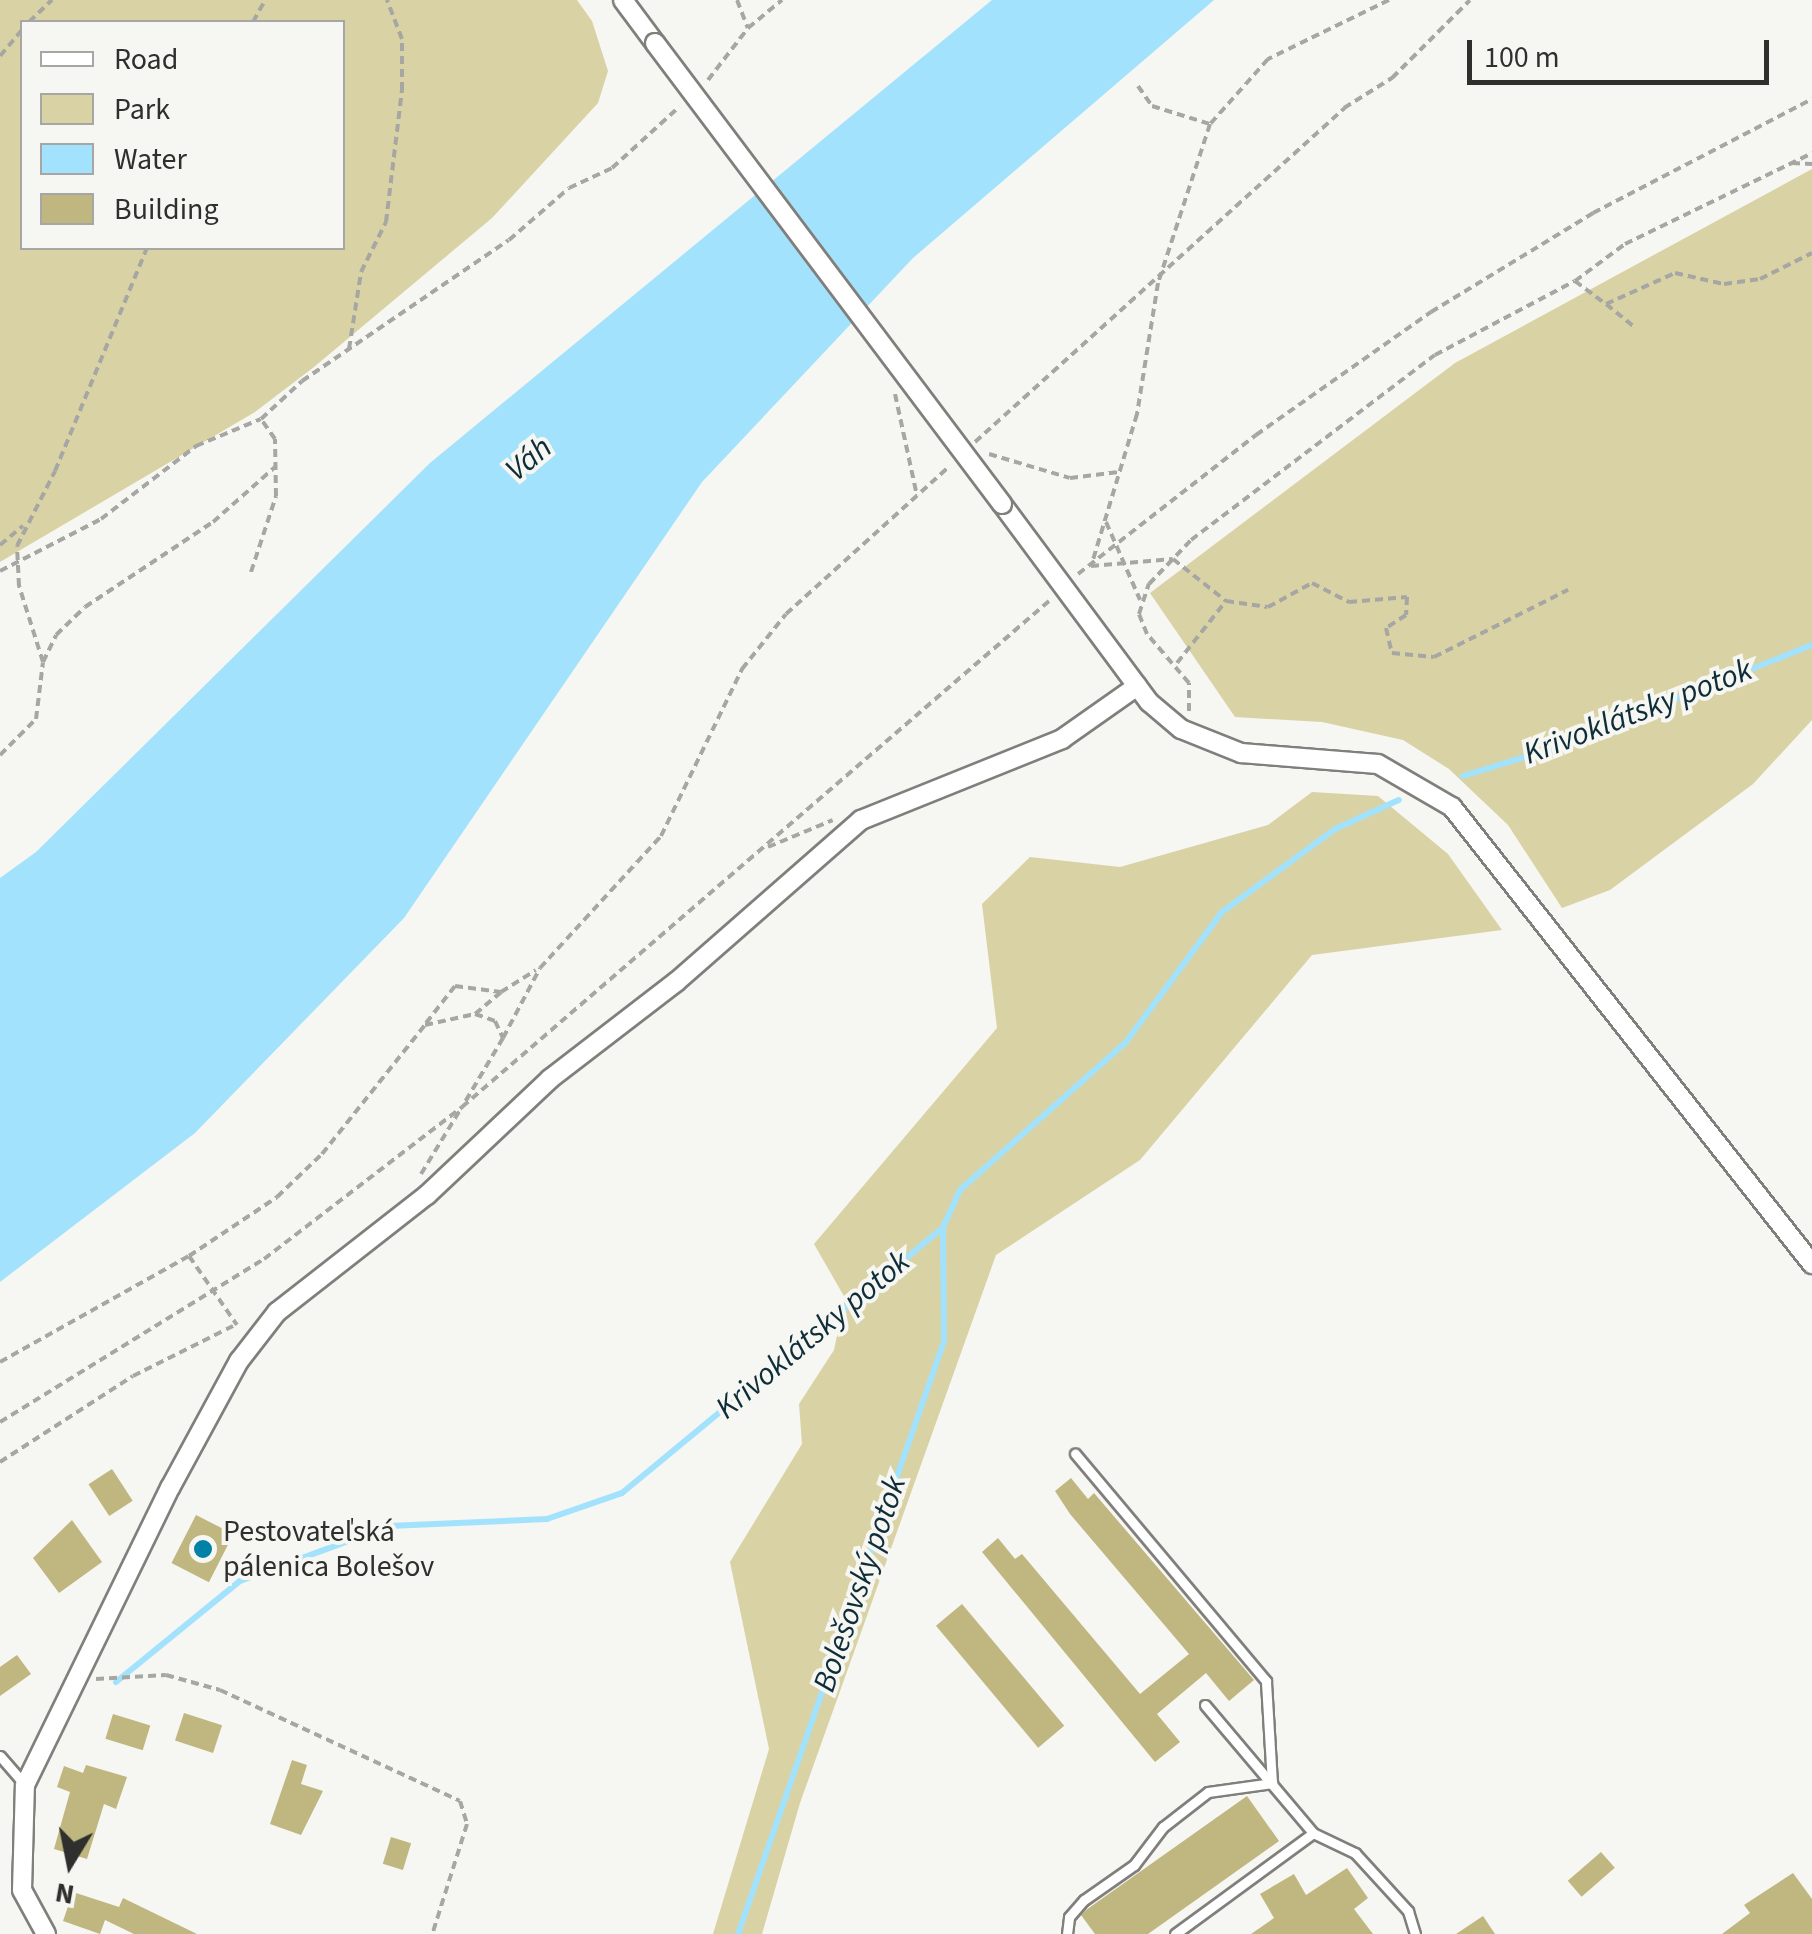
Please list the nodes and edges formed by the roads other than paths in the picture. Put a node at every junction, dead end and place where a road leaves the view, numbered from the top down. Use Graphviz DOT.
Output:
graph roads {
  1 [pos="623,0"];
  2 [pos="1137,686"];
  3 [pos="1812,1264"];
  4 [pos="1075,1452"];
  5 [pos="1205,1704"];
  6 [pos="0,1756"];
  7 [pos="1272,1783"];
  8 [pos="25,1785"];
  9 [pos="1313,1833"];
  10 [pos="46,1934"];
  11 [pos="1067,1934"];
  12 [pos="1175,1934"];
  13 [pos="1415,1934"];
  1 -- 2 [label="street, bridge"];
  2 -- 3 [label="street"];
  2 -- 8 [label="street"];
  4 -- 7 [label="lane"];
  5 -- 7 [label="lane"];
  6 -- 8 [label="lane"];
  7 -- 9 [label="lane"];
  7 -- 11 [label="lane"];
  8 -- 10 [label="street"];
  9 -- 12 [label="lane"];
  9 -- 13 [label="lane"];
}
